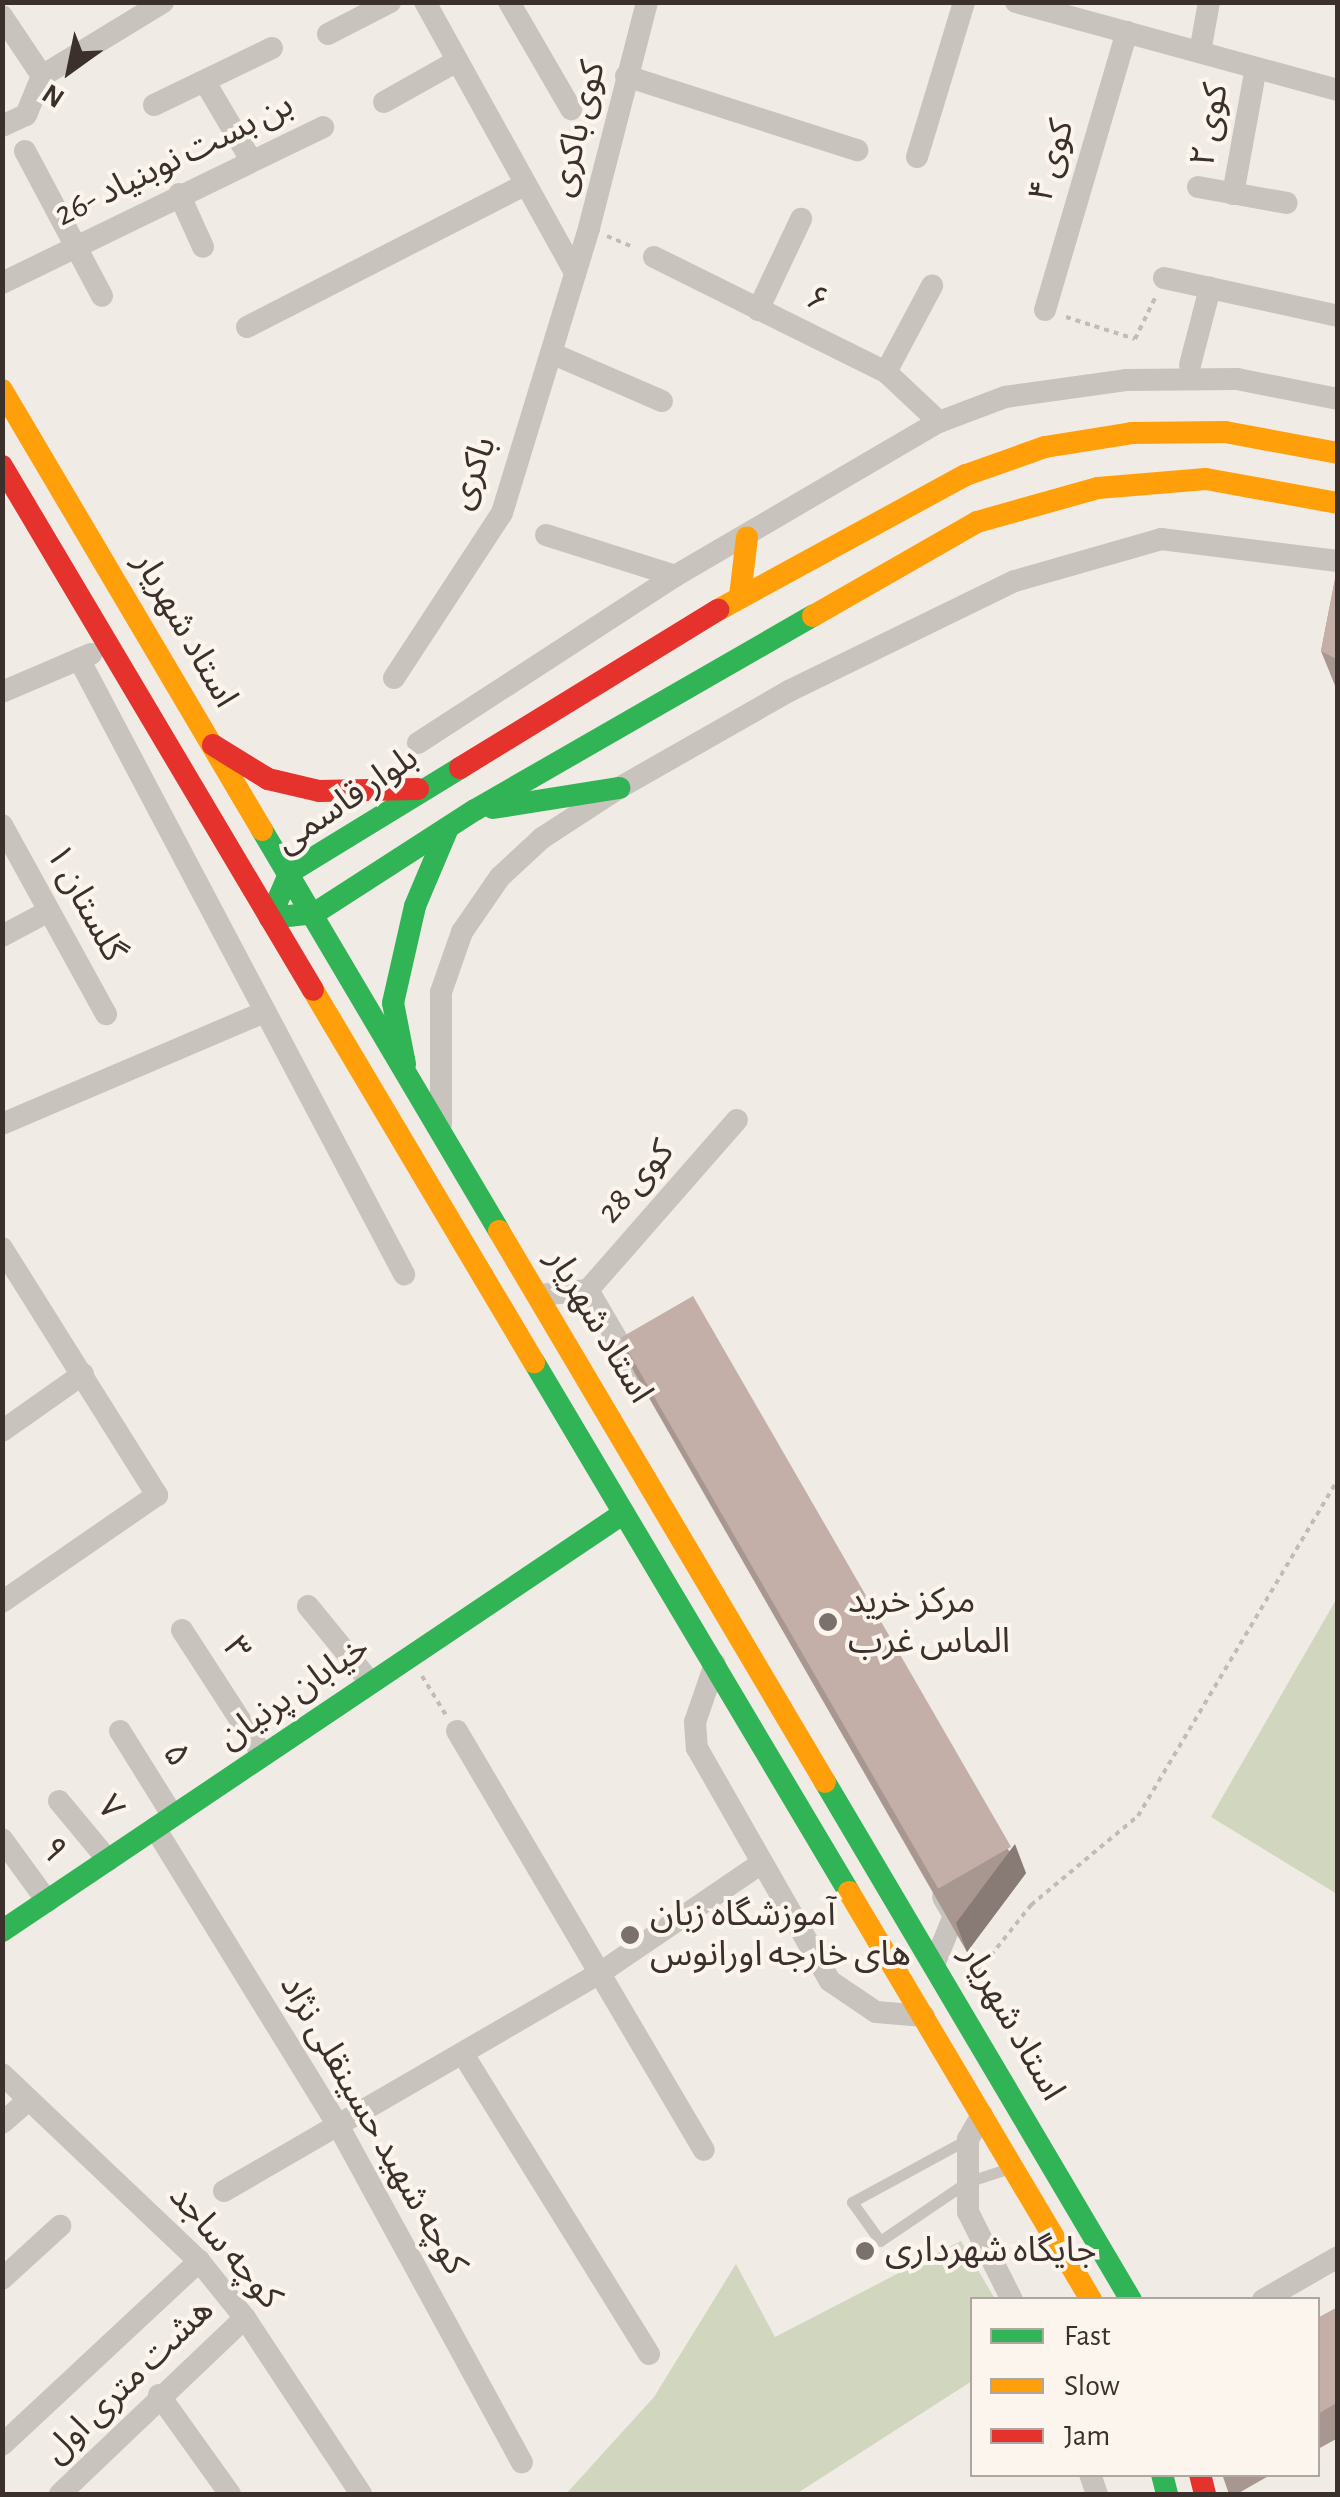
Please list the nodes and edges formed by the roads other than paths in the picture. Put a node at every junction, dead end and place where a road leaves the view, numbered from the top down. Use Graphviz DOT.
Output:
graph roads {
  1 [pos="162,2"];
  2 [pos="390,2"];
  3 [pos="425,2"];
  4 [pos="509,2"];
  5 [pos="647,2"];
  6 [pos="964,2"];
  7 [pos="1016,2"];
  8 [pos="1209,2"];
  9 [pos="2,16"];
  10 [pos="1126,32"];
  11 [pos="328,34"];
  12 [pos="272,48"];
  13 [pos="1200,52"];
  14 [pos="458,61"];
  15 [pos="1256,68"];
  16 [pos="42,76"];
  17 [pos="626,76"];
  18 [pos="205,82"];
  19 [pos="1338,90"];
  20 [pos="384,102"];
  21 [pos="154,105"];
  22 [pos="571,110"];
  23 [pos="2,126"];
  24 [pos="323,127"];
  25 [pos="857,150"];
  26 [pos="26,151"];
  27 [pos="917,157"];
  28 [pos="251,160"];
  29 [pos="524,185"];
  30 [pos="1198,187"];
  31 [pos="179,194"];
  32 [pos="1234,194"];
  33 [pos="1286,203"];
  34 [pos="800,218"];
  35 [pos="78,246"];
  36 [pos="202,248"];
  37 [pos="654,257"];
  38 [pos="575,273"];
  39 [pos="1164,278"];
  40 [pos="2,284"];
  41 [pos="932,286"];
  42 [pos="1210,288"];
  43 [pos="102,296"];
  44 [pos="758,310"];
  45 [pos="1045,310"];
  46 [pos="1338,316"];
  47 [pos="247,327"];
  48 [pos="551,354"];
  49 [pos="1190,365"];
  50 [pos="886,372"];
  51 [pos="2,390"];
  52 [pos="1338,399"];
  53 [pos="662,401"];
  54 [pos="939,422"];
  55 [pos="1338,454"];
  56 [pos="2,466"];
  57 [pos="1338,502"];
  58 [pos="546,534"];
  59 [pos="747,537"];
  60 [pos="1338,561"];
  61 [pos="676,576"];
  62 [pos="740,596"];
  63 [pos="108,646"];
  64 [pos="80,659"];
  65 [pos="394,678"];
  66 [pos="2,692"];
  67 [pos="418,743"];
  68 [pos="212,746"];
  69 [pos="426,788"];
  70 [pos="619,788"];
  71 [pos="475,810"];
  72 [pos="2,826"];
  73 [pos="448,828"];
  74 [pos="290,872"];
  75 [pos="49,911"];
  76 [pos="316,913"];
  77 [pos="270,918"];
  78 [pos="2,936"];
  79 [pos="262,1012"];
  80 [pos="106,1014"];
  81 [pos="405,1067"];
  82 [pos="737,1120"];
  83 [pos="2,1124"];
  84 [pos="441,1128"];
  85 [pos="2,1248"];
  86 [pos="404,1274"];
  87 [pos="588,1290"];
  88 [pos="540,1295"];
  89 [pos="83,1374"];
  90 [pos="658,1408"];
  91 [pos="2,1431"];
  92 [pos="624,1513"];
  93 [pos="2,1602"];
  94 [pos="308,1606"];
  95 [pos="182,1630"];
  96 [pos="715,1664"];
  97 [pos="371,1682"];
  98 [pos="120,1731"];
  99 [pos="457,1731"];
  100 [pos="264,1756"];
  101 [pos="59,1801"];
  102 [pos="164,1822"];
  103 [pos="2,1839"];
  104 [pos="108,1860"];
  105 [pos="762,1863"];
  106 [pos="934,1882"];
  107 [pos="46,1901"];
  108 [pos="912,1922"];
  109 [pos="2,1931"];
  110 [pos="880,1941"];
  111 [pos="935,1962"];
  112 [pos="600,1972"];
  113 [pos="924,2016"];
  114 [pos="464,2054"];
  115 [pos="2,2074"];
  116 [pos="26,2101"];
  117 [pos="982,2115"];
  118 [pos="2,2123"];
  119 [pos="339,2128"];
  120 [pos="968,2139"];
  121 [pos="704,2150"];
  122 [pos="1014,2167"];
  123 [pos="967,2182"];
  124 [pos="224,2191"];
  125 [pos="60,2226"];
  126 [pos="1338,2257"];
  127 [pos="199,2261"];
  128 [pos="2,2279"];
  129 [pos="1010,2297"];
  130 [pos="1089,2297"];
  131 [pos="1130,2297"];
  132 [pos="1269,2297"];
  133 [pos="245,2318"];
  134 [pos="649,2354"];
  135 [pos="159,2395"];
  136 [pos="2,2445"];
  137 [pos="522,2462"];
  138 [pos="60,2494"];
  139 [pos="230,2494"];
  140 [pos="361,2494"];
  1 -- 16 [label="street"];
  2 -- 11 [label="street"];
  3 -- 14 [label="street"];
  4 -- 22 [label="street"];
  5 -- 17 [label="street, کوی باکری"];
  6 -- 27 [label="street"];
  7 -- 10 [label="street"];
  8 -- 13 [label="street"];
  9 -- 16 [label="street"];
  10 -- 13 [label="street"];
  10 -- 45 [label="street, کوی ۴"];
  12 -- 18 [label="street"];
  13 -- 15 [label="street"];
  14 -- 20 [label="street"];
  14 -- 29 [label="street"];
  15 -- 19 [label="street"];
  15 -- 32 [label="street, کوی ۲"];
  16 -- 23 [label="street"];
  17 -- 25 [label="street"];
  17 -- 38 [label="street, کوی باکری"];
  18 -- 21 [label="street"];
  18 -- 28 [label="street"];
  24 -- 28 [label="street, 26- بن بست نوبنیاد"];
  26 -- 35 [label="street"];
  28 -- 31 [label="street, 26- بن بست نوبنیاد"];
  29 -- 38 [label="street"];
  29 -- 47 [label="street"];
  30 -- 32 [label="street"];
  31 -- 35 [label="street, 26- بن بست نوبنیاد"];
  31 -- 36 [label="street"];
  32 -- 33 [label="street"];
  34 -- 44 [label="street"];
  35 -- 40 [label="street, 26- بن بست نوبنیاد"];
  35 -- 43 [label="street"];
  37 -- 44 [label="street, ۶"];
  38 -- 48 [label="street, باکری"];
  39 -- 42 [label="street"];
  41 -- 50 [label="street"];
  42 -- 46 [label="street"];
  42 -- 49 [label="street"];
  44 -- 50 [label="street, ۶"];
  48 -- 53 [label="street"];
  48 -- 65 [label="street, باکری"];
  50 -- 54 [label="street, ۶"];
  51 -- 68 [label="main road, استاد شهریار"];
  52 -- 54 [label="street"];
  54 -- 59 [label="street"];
  55 -- 62 [label="main road, بلوار قاسمی"];
  56 -- 63 [label="main road, استاد شهریار"];
  57 -- 71 [label="main road, بلوار قاسمی"];
  58 -- 61 [label="street"];
  59 -- 61 [label="street"];
  59 -- 62 [label="main road"];
  60 -- 70 [label="street"];
  61 -- 67 [label="street"];
  62 -- 69 [label="main road, بلوار قاسمی"];
  63 -- 64 [label="street"];
  63 -- 77 [label="main road, استاد شهریار"];
  64 -- 66 [label="street"];
  64 -- 79 [label="street"];
  68 -- 69 [label="main road"];
  68 -- 74 [label="main road, استاد شهریار"];
  69 -- 74 [label="main road, بلوار قاسمی"];
  70 -- 71 [label="main road"];
  70 -- 84 [label="street"];
  71 -- 73 [label="main road, بلوار قاسمی"];
  72 -- 75 [label="street, ۱ گلستان"];
  73 -- 76 [label="main road, بلوار قاسمی"];
  73 -- 81 [label="main road"];
  74 -- 76 [label="main road, استاد شهریار"];
  74 -- 77 [label="main road, بلوار قاسمی"];
  75 -- 78 [label="street"];
  75 -- 80 [label="street, ۱ گلستان"];
  76 -- 77 [label="main road, بلوار قاسمی"];
  76 -- 81 [label="main road, استاد شهریار"];
  77 -- 92 [label="main road, استاد شهریار"];
  79 -- 83 [label="street"];
  79 -- 86 [label="street"];
  81 -- 84 [label="main road, استاد شهریار"];
  82 -- 87 [label="street, کوی 28"];
  84 -- 88 [label="main road, استاد شهریار"];
  85 -- 89 [label="street"];
  87 -- 88 [label="street"];
  87 -- 90 [label="street"];
  88 -- 108 [label="main road, استاد شهریار"];
  89 -- 91 [label="street"];
  89 -- 93 [label="street"];
  92 -- 96 [label="main road, استاد شهریار"];
  92 -- 97 [label="main road, خیابان پرنیان"];
  94 -- 97 [label="street"];
  95 -- 100 [label="street, ۳"];
  96 -- 105 [label="street"];
  96 -- 110 [label="main road, استاد شهریار"];
  97 -- 100 [label="main road, خیابان پرنیان"];
  98 -- 102 [label="street, ۵"];
  99 -- 112 [label="street"];
  100 -- 102 [label="main road, خیابان پرنیان"];
  101 -- 104 [label="street, ۷"];
  102 -- 104 [label="main road, خیابان پرنیان"];
  102 -- 119 [label="street, کوچه شهید حسینقلی نژاد"];
  103 -- 107 [label="street, ۹"];
  104 -- 107 [label="main road, خیابان پرنیان"];
  105 -- 112 [label="street"];
  105 -- 113 [label="street"];
  106 -- 111 [label="street"];
  107 -- 109 [label="main road, خیابان پرنیان"];
  108 -- 110 [label="main road"];
  108 -- 111 [label="main road, استاد شهریار"];
  110 -- 113 [label="main road, استاد شهریار"];
  111 -- 131 [label="main road, استاد شهریار"];
  112 -- 114 [label="street"];
  112 -- 121 [label="street"];
  113 -- 117 [label="main road, استاد شهریار"];
  114 -- 119 [label="street"];
  114 -- 134 [label="street"];
  115 -- 116 [label="street, کوچه ساجد"];
  116 -- 118 [label="street"];
  116 -- 127 [label="street, کوچه ساجد"];
  117 -- 120 [label="street"];
  117 -- 122 [label="main road, استاد شهریار"];
  119 -- 124 [label="street"];
  119 -- 137 [label="street, کوچه شهید حسینقلی نژاد"];
  120 -- 123 [label="street"];
  120 -- 123 [label="lane"];
  122 -- 123 [label="lane"];
  122 -- 130 [label="main road, استاد شهریار"];
  123 -- 129 [label="street"];
  125 -- 128 [label="street"];
  126 -- 132 [label="street"];
  127 -- 133 [label="street, کوچه ساجد"];
  127 -- 136 [label="street"];
  133 -- 135 [label="street, هشت متری اول"];
  133 -- 140 [label="street, کوچه ساجد"];
  135 -- 138 [label="street, هشت متری اول"];
  135 -- 139 [label="street"];
}
